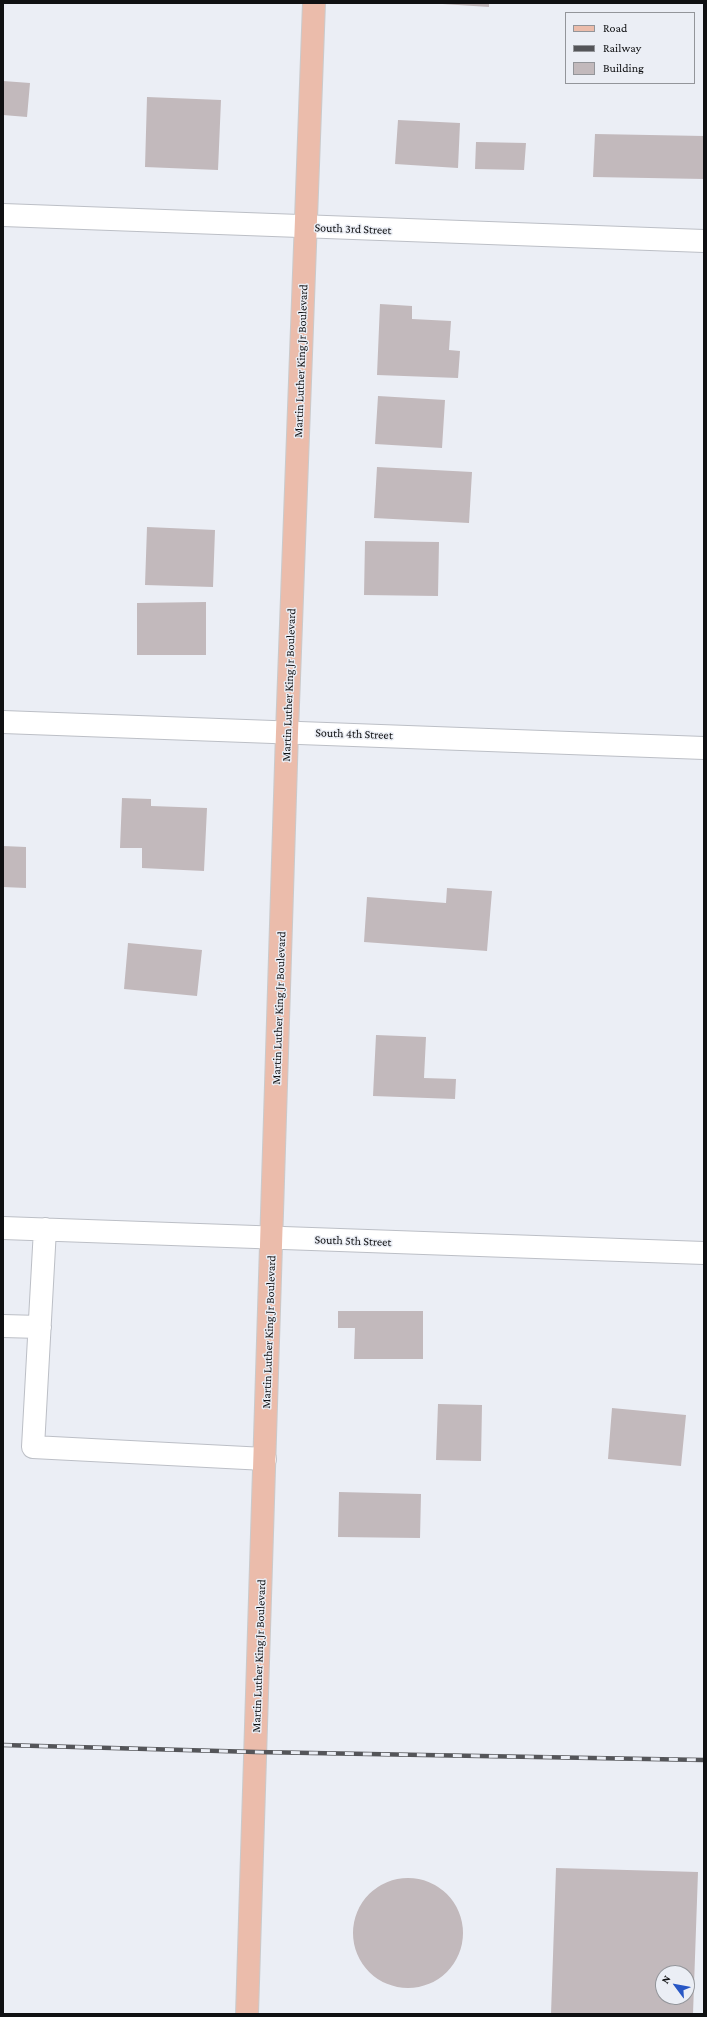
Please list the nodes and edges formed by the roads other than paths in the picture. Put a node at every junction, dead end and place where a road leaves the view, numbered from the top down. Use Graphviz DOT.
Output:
graph roads {
  1 [pos="314,3"];
  2 [pos="3,214"];
  3 [pos="306,227"];
  4 [pos="704,241"];
  5 [pos="3,722"];
  6 [pos="288,732"];
  7 [pos="704,748"];
  8 [pos="3,1228"];
  9 [pos="45,1229"];
  10 [pos="272,1239"];
  11 [pos="704,1253"];
  12 [pos="3,1326"];
  13 [pos="40,1327"];
  14 [pos="265,1459"];
  15 [pos="247,2014"];
  1 -- 3 [label="main road, Martin Luther King Jr Boulevard"];
  2 -- 3 [label="street, South 3rd Street"];
  3 -- 4 [label="street, South 3rd Street"];
  3 -- 6 [label="main road, Martin Luther King Jr Boulevard"];
  5 -- 6 [label="street, South 4th Street"];
  6 -- 7 [label="street, South 4th Street"];
  6 -- 10 [label="main road, Martin Luther King Jr Boulevard"];
  8 -- 9 [label="street, South 5th Street"];
  9 -- 10 [label="street, South 5th Street"];
  9 -- 13 [label="street"];
  10 -- 11 [label="street, South 5th Street"];
  10 -- 14 [label="main road, Martin Luther King Jr Boulevard"];
  12 -- 13 [label="street"];
  13 -- 14 [label="street"];
  14 -- 15 [label="main road, Martin Luther King Jr Boulevard"];
}
